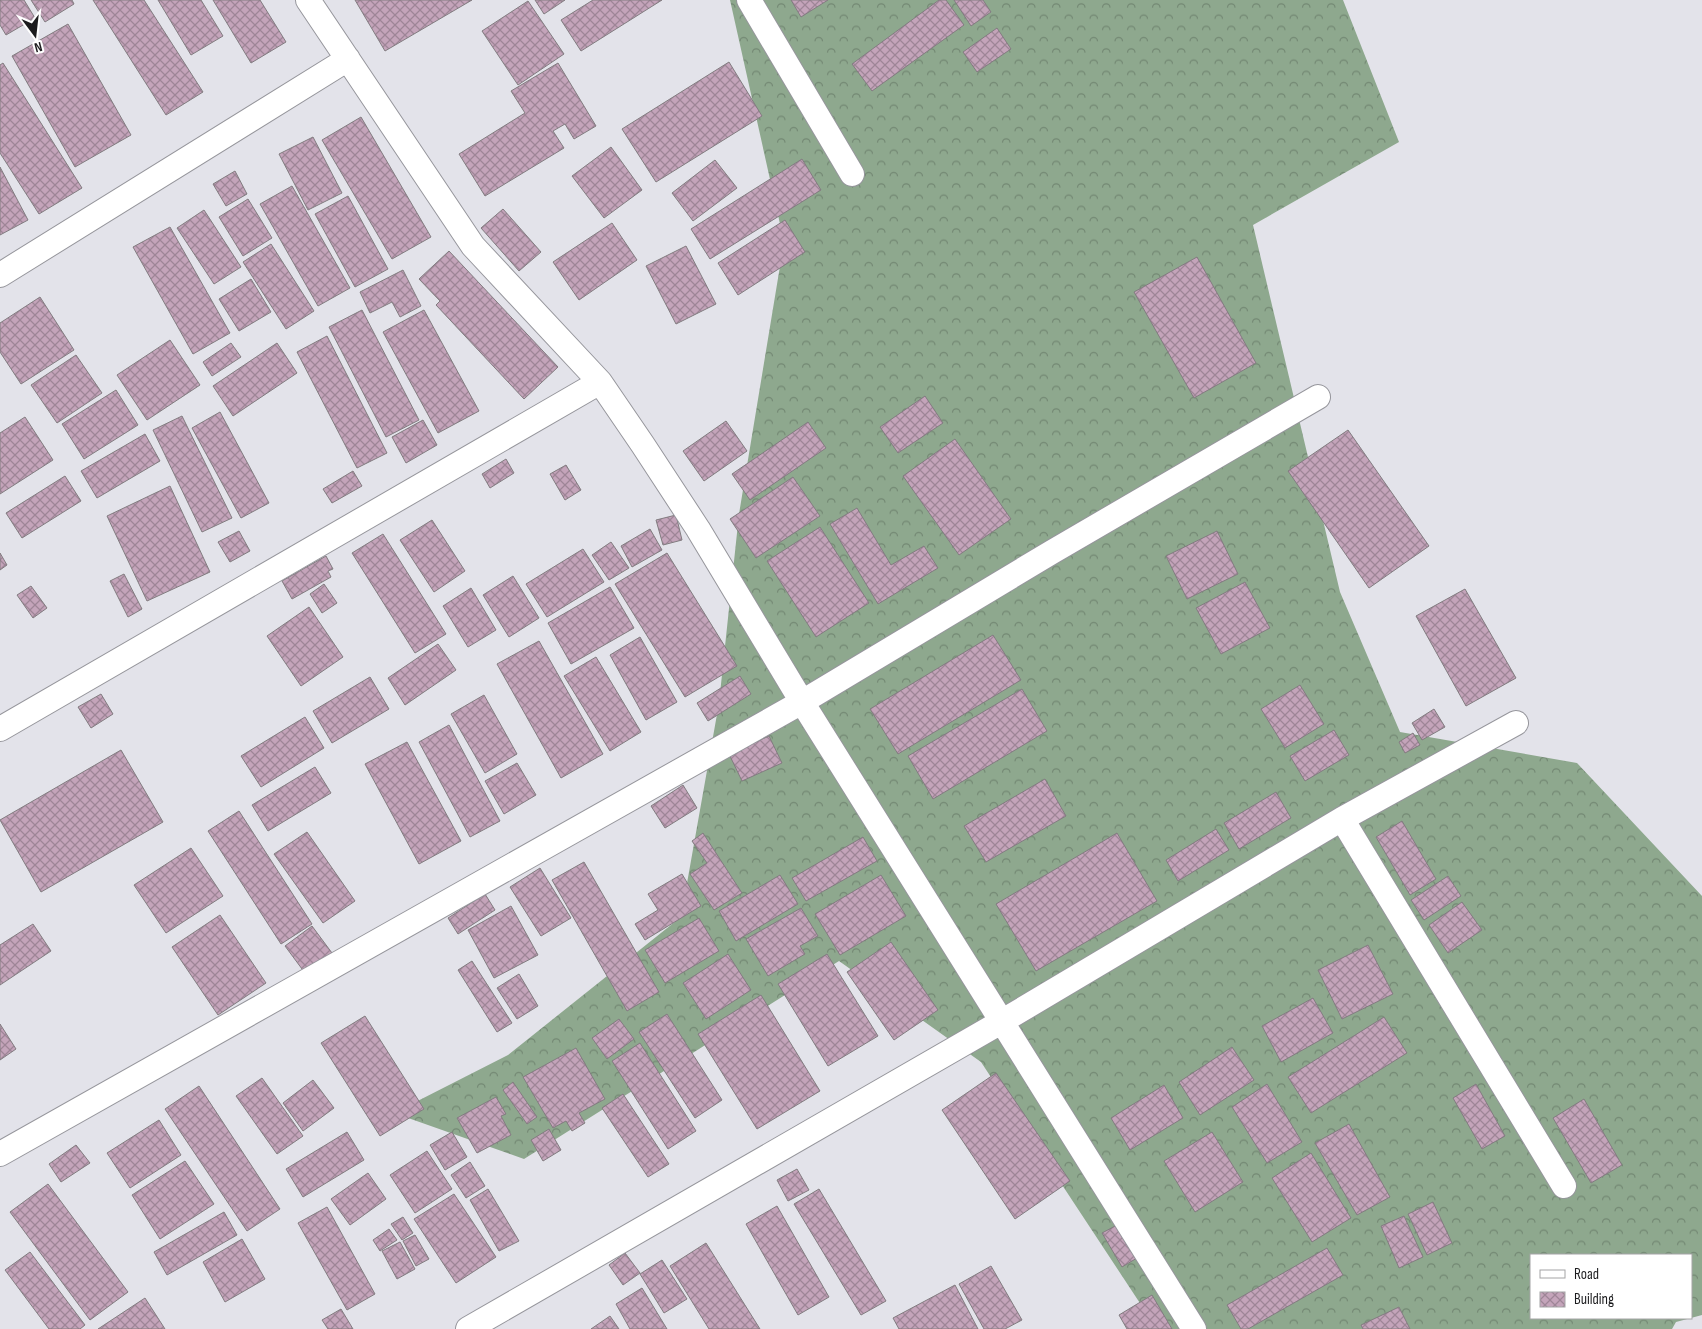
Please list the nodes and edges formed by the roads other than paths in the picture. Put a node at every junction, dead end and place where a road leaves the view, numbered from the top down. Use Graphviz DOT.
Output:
graph roads {
  1 [pos="308,0"];
  2 [pos="749,0"];
  3 [pos="348,59"];
  4 [pos="852,174"];
  5 [pos="0,275"];
  6 [pos="600,382"];
  7 [pos="1318,397"];
  8 [pos="802,702"];
  9 [pos="1516,723"];
  10 [pos="0,729"];
  11 [pos="1342,819"];
  12 [pos="1001,1022"];
  13 [pos="0,1154"];
  14 [pos="1564,1186"];
  15 [pos="468,1329"];
  16 [pos="1194,1329"];
  1 -- 3 [label="street"];
  2 -- 4 [label="street"];
  3 -- 5 [label="street"];
  3 -- 6 [label="street"];
  6 -- 8 [label="street"];
  6 -- 10 [label="street"];
  7 -- 8 [label="street"];
  8 -- 12 [label="street"];
  8 -- 13 [label="street"];
  9 -- 11 [label="street"];
  11 -- 12 [label="street"];
  11 -- 14 [label="street"];
  12 -- 15 [label="street"];
  12 -- 16 [label="street"];
}
